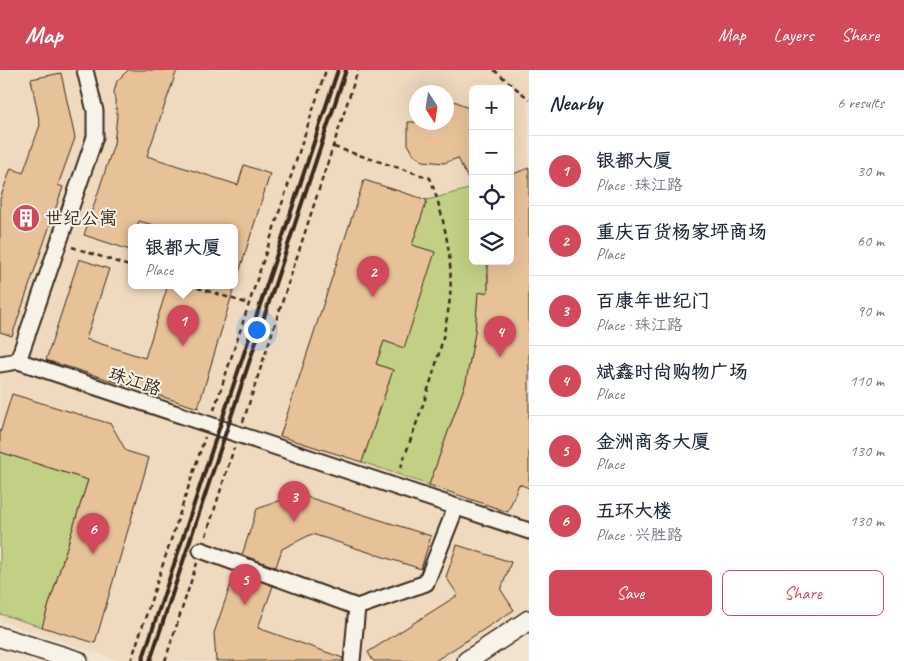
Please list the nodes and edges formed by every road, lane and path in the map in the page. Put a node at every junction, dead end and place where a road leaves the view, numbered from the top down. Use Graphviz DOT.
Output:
graph roads {
  1 [pos="85,70"];
  2 [pos="326,70"];
  3 [pos="358,70"];
  4 [pos="494,70"];
  5 [pos="529,100"];
  6 [pos="333,146"];
  7 [pos="58,243"];
  8 [pos="128,265"];
  9 [pos="202,289"];
  10 [pos="249,304"];
  11 [pos="18,361"];
  12 [pos="0,364"];
  13 [pos="209,425"];
  14 [pos="238,435"];
  15 [pos="394,486"];
  16 [pos="456,507"];
  17 [pos="529,531"];
  18 [pos="201,550"];
  19 [pos="357,607"];
  20 [pos="529,620"];
  21 [pos="0,636"];
  22 [pos="73,660"];
  23 [pos="131,661"];
  24 [pos="165,661"];
  25 [pos="352,661"];
  26 [pos="467,661"];
  1 -- 7 [label="street"];
  2 -- 10 [label="path"];
  3 -- 6 [label="path"];
  4 -- 5 [label="path"];
  6 -- 14 [label="path"];
  6 -- 15 [label="path"];
  7 -- 8 [label="path"];
  7 -- 11 [label="street"];
  9 -- 10 [label="path"];
  10 -- 13 [label="path"];
  11 -- 12 [label="street"];
  11 -- 13 [label="street, 珠江路"];
  13 -- 14 [label="street, 珠江路"];
  13 -- 23 [label="path"];
  14 -- 15 [label="street, 珠江路"];
  14 -- 18 [label="path"];
  15 -- 16 [label="street, 珠江路"];
  16 -- 17 [label="street, 珠江路"];
  16 -- 19 [label="street"];
  18 -- 19 [label="street"];
  18 -- 24 [label="path"];
  19 -- 25 [label="street"];
  20 -- 26 [label="main road"];
  21 -- 22 [label="main road"];
}
